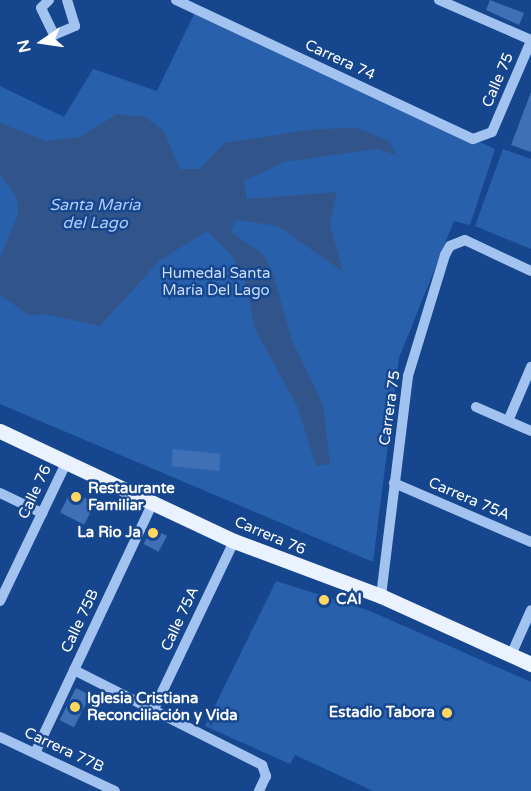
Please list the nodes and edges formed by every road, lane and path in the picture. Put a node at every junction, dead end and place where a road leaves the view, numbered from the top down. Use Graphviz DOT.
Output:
graph roads {
  1 [pos="49,0"];
  2 [pos="67,0"];
  3 [pos="176,0"];
  4 [pos="439,0"];
  5 [pos="531,40"];
  6 [pos="492,132"];
  7 [pos="531,271"];
  8 [pos="531,367"];
  9 [pos="476,407"];
  10 [pos="508,421"];
  11 [pos="0,431"];
  12 [pos="531,431"];
  13 [pos="67,461"];
  14 [pos="394,483"];
  15 [pos="0,493"];
  16 [pos="153,502"];
  17 [pos="42,513"];
  18 [pos="234,541"];
  19 [pos="531,542"];
  20 [pos="381,596"];
  21 [pos="0,601"];
  22 [pos="531,610"];
  23 [pos="511,655"];
  24 [pos="531,664"];
  25 [pos="74,670"];
  26 [pos="154,709"];
  27 [pos="0,737"];
  28 [pos="35,753"];
  29 [pos="115,791"];
  30 [pos="259,791"];
  1 -- 2 [label="street"];
  3 -- 6 [label="street, Carrera 74"];
  4 -- 5 [label="street"];
  5 -- 6 [label="street, Calle 75"];
  7 -- 14 [label="street, Carrera 75"];
  8 -- 10 [label="street"];
  9 -- 10 [label="street"];
  10 -- 12 [label="street"];
  11 -- 13 [label="main road, Carrera 76"];
  13 -- 16 [label="main road, Carrera 76"];
  13 -- 17 [label="street, Calle 76"];
  14 -- 19 [label="street, Carrera 75A"];
  14 -- 20 [label="street, Carrera 75"];
  15 -- 17 [label="street"];
  16 -- 18 [label="main road, Carrera 76"];
  16 -- 25 [label="street, Calle 75B"];
  17 -- 21 [label="street, Calle 76"];
  18 -- 20 [label="main road, Carrera 76"];
  18 -- 26 [label="street, Calle 75A"];
  20 -- 23 [label="main road, Carrera 76"];
  22 -- 23 [label="street"];
  23 -- 24 [label="main road, Carrera 76"];
  25 -- 26 [label="street"];
  25 -- 28 [label="street, Calle 75B"];
  26 -- 30 [label="street"];
  27 -- 28 [label="street, Carrera 77B"];
  28 -- 29 [label="street, Carrera 77B"];
}
